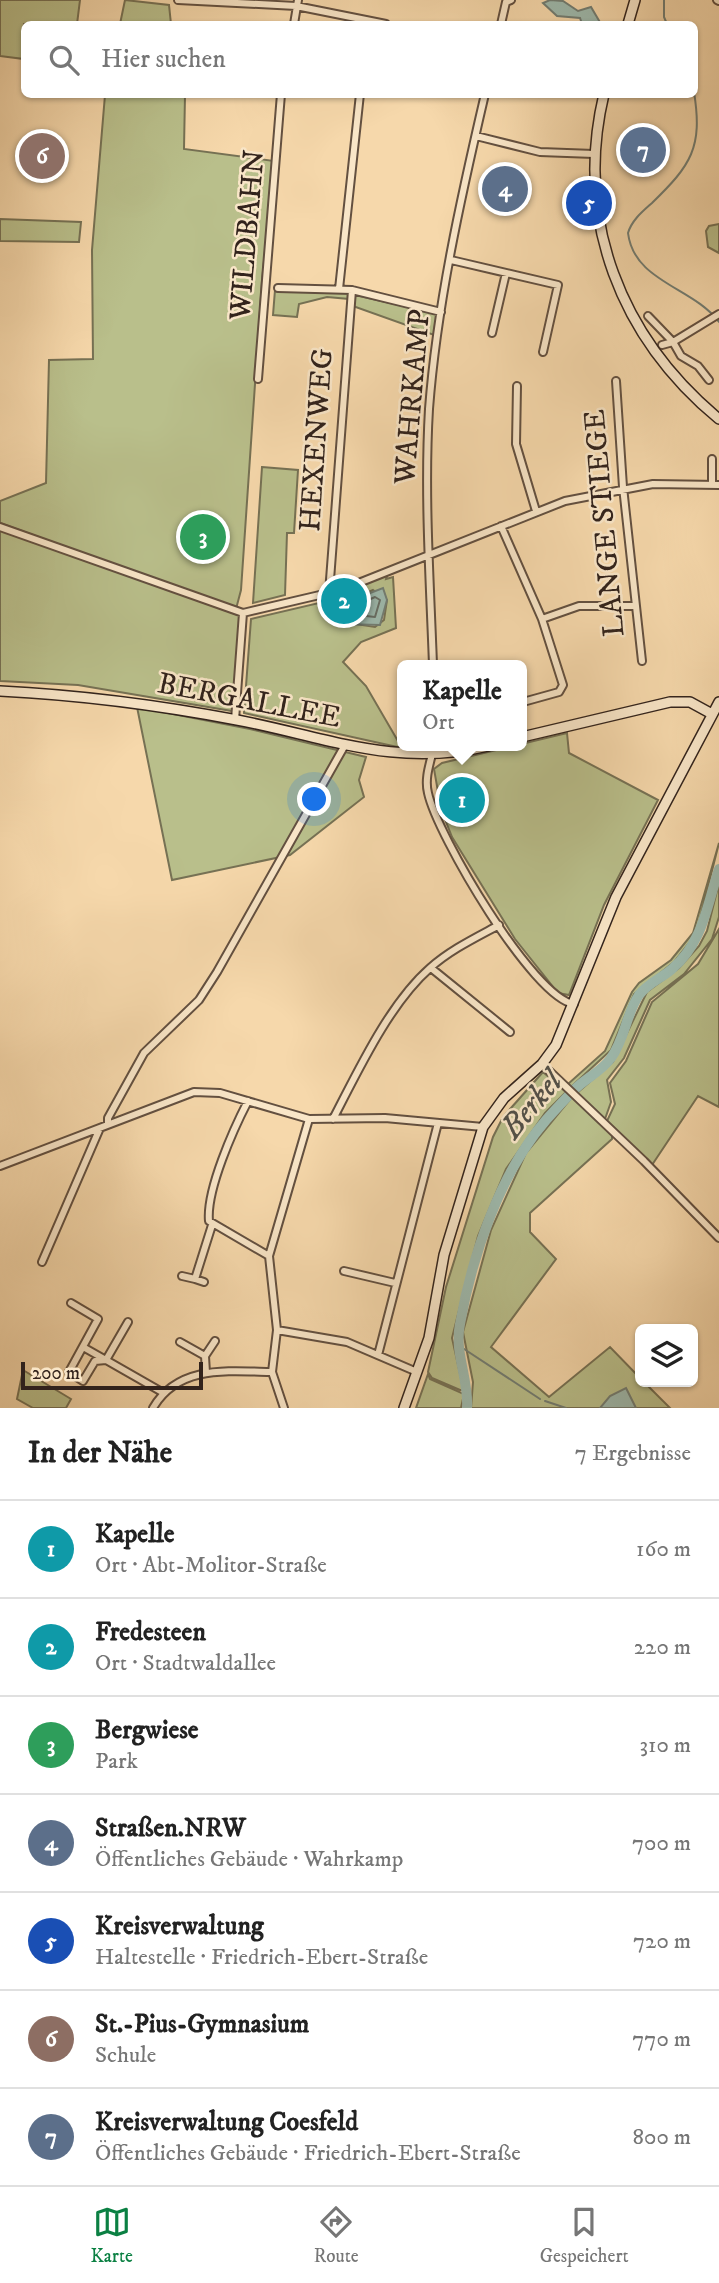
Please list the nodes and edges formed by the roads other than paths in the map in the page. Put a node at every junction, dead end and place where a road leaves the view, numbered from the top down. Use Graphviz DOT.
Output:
graph roads {
  1 [pos="178,0"];
  2 [pos="512,0"];
  3 [pos="635,1"];
  4 [pos="297,3"];
  5 [pos="294,21"];
  6 [pos="364,21"];
  7 [pos="502,21"];
  8 [pos="629,21"];
  9 [pos="281,98"];
  10 [pos="360,98"];
  11 [pos="484,98"];
  12 [pos="603,98"];
  13 [pos="475,136"];
  14 [pos="594,154"];
  15 [pos="451,260"];
  16 [pos="506,272"];
  17 [pos="278,288"];
  18 [pos="338,289"];
  19 [pos="352,290"];
  20 [pos="441,312"];
  21 [pos="719,314"];
  22 [pos="648,316"];
  23 [pos="492,333"];
  24 [pos="673,342"];
  25 [pos="662,345"];
  26 [pos="543,352"];
  27 [pos="258,379"];
  28 [pos="709,380"];
  29 [pos="616,381"];
  30 [pos="517,386"];
  31 [pos="719,419"];
  32 [pos="712,459"];
  33 [pos="716,485"];
  34 [pos="623,487"];
  35 [pos="536,511"];
  36 [pos="501,526"];
  37 [pos="0,527"];
  38 [pos="429,557"];
  39 [pos="329,593"];
  40 [pos="635,606"];
  41 [pos="243,613"];
  42 [pos="542,620"];
  43 [pos="433,660"];
  44 [pos="642,661"];
  45 [pos="0,691"];
  46 [pos="527,701"];
  47 [pos="719,702"];
  48 [pos="712,714"];
  49 [pos="236,720"];
  50 [pos="527,736"];
  51 [pos="345,745"];
  52 [pos="433,751"];
  53 [pos="499,925"];
  54 [pos="431,968"];
  55 [pos="574,1004"];
  56 [pos="510,1032"];
  57 [pos="542,1064"];
  58 [pos="248,1101"];
  59 [pos="309,1119"];
  60 [pos="333,1119"];
  61 [pos="438,1123"];
  62 [pos="107,1124"];
  63 [pos="483,1127"];
  64 [pos="100,1128"];
  65 [pos="0,1166"];
  66 [pos="212,1224"];
  67 [pos="719,1238"];
  68 [pos="269,1256"];
  69 [pos="42,1262"];
  70 [pos="344,1271"];
  71 [pos="182,1276"];
  72 [pos="195,1279"];
  73 [pos="204,1282"];
  74 [pos="395,1283"];
  75 [pos="71,1304"];
  76 [pos="128,1322"];
  77 [pos="277,1330"];
  78 [pos="215,1341"];
  79 [pos="180,1342"];
  80 [pos="83,1347"];
  81 [pos="378,1354"];
  82 [pos="205,1356"];
  83 [pos="106,1360"];
  84 [pos="272,1372"];
  85 [pos="417,1372"];
  86 [pos="206,1373"];
  87 [pos="162,1392"];
  88 [pos="153,1408"];
  89 [pos="284,1408"];
  90 [pos="404,1408"];
  1 -- 4 [label="street"];
  2 -- 7 [label="street"];
  3 -- 8 [label="street"];
  4 -- 5 [label="street"];
  4 -- 6 [label="street"];
  9 -- 27 [label="street, WILDBAHN"];
  10 -- 18 [label="street"];
  11 -- 13 [label="street, WAHRKAMP"];
  12 -- 14 [label="street"];
  13 -- 14 [label="street"];
  13 -- 15 [label="street, WAHRKAMP"];
  14 -- 31 [label="street"];
  15 -- 16 [label="street"];
  15 -- 20 [label="street, WAHRKAMP"];
  16 -- 23 [label="street"];
  16 -- 26 [label="street"];
  17 -- 18 [label="street"];
  18 -- 19 [label="street"];
  19 -- 20 [label="street"];
  19 -- 39 [label="street, HEXENWEG"];
  20 -- 38 [label="street, WAHRKAMP"];
  21 -- 24 [label="street"];
  22 -- 24 [label="street"];
  24 -- 25 [label="street"];
  24 -- 28 [label="street"];
  29 -- 34 [label="street, LANGE STIEGE"];
  30 -- 35 [label="street"];
  32 -- 33 [label="street"];
  33 -- 34 [label="street"];
  34 -- 35 [label="street"];
  34 -- 40 [label="street, LANGE STIEGE"];
  35 -- 36 [label="street"];
  36 -- 38 [label="street"];
  36 -- 42 [label="street"];
  37 -- 41 [label="street"];
  38 -- 39 [label="street"];
  38 -- 43 [label="street, WAHRKAMP"];
  39 -- 41 [label="street"];
  40 -- 42 [label="street"];
  40 -- 44 [label="street, LANGE STIEGE"];
  41 -- 49 [label="street"];
  42 -- 46 [label="street"];
  45 -- 49 [label="street, BERGALLEE"];
  47 -- 48 [label="street"];
  48 -- 50 [label="street"];
  48 -- 55 [label="street"];
  49 -- 51 [label="street, BERGALLEE"];
  51 -- 52 [label="street, BERGALLEE"];
  51 -- 62 [label="street"];
  52 -- 53 [label="street"];
  53 -- 54 [label="street"];
  53 -- 55 [label="street"];
  54 -- 56 [label="street"];
  54 -- 60 [label="street"];
  55 -- 57 [label="street"];
  57 -- 63 [label="street"];
  57 -- 67 [label="street"];
  58 -- 59 [label="street"];
  58 -- 62 [label="street"];
  58 -- 66 [label="street"];
  59 -- 60 [label="street"];
  59 -- 68 [label="street"];
  60 -- 61 [label="street"];
  61 -- 63 [label="street"];
  61 -- 74 [label="street"];
  62 -- 64 [label="street"];
  63 -- 85 [label="street"];
  64 -- 65 [label="street"];
  64 -- 69 [label="street"];
  66 -- 68 [label="street"];
  66 -- 72 [label="street"];
  68 -- 77 [label="street"];
  70 -- 74 [label="street"];
  71 -- 72 [label="street"];
  72 -- 73 [label="street"];
  74 -- 81 [label="street"];
  75 -- 80 [label="street"];
  76 -- 83 [label="street"];
  77 -- 81 [label="street"];
  77 -- 84 [label="street"];
  78 -- 82 [label="street"];
  79 -- 82 [label="street"];
  80 -- 83 [label="street"];
  80 -- 83 [label="street"];
  81 -- 85 [label="street"];
  82 -- 86 [label="street"];
  83 -- 87 [label="street"];
  84 -- 86 [label="street"];
  84 -- 89 [label="street"];
  85 -- 90 [label="street"];
  86 -- 87 [label="street"];
  87 -- 88 [label="street"];
}
